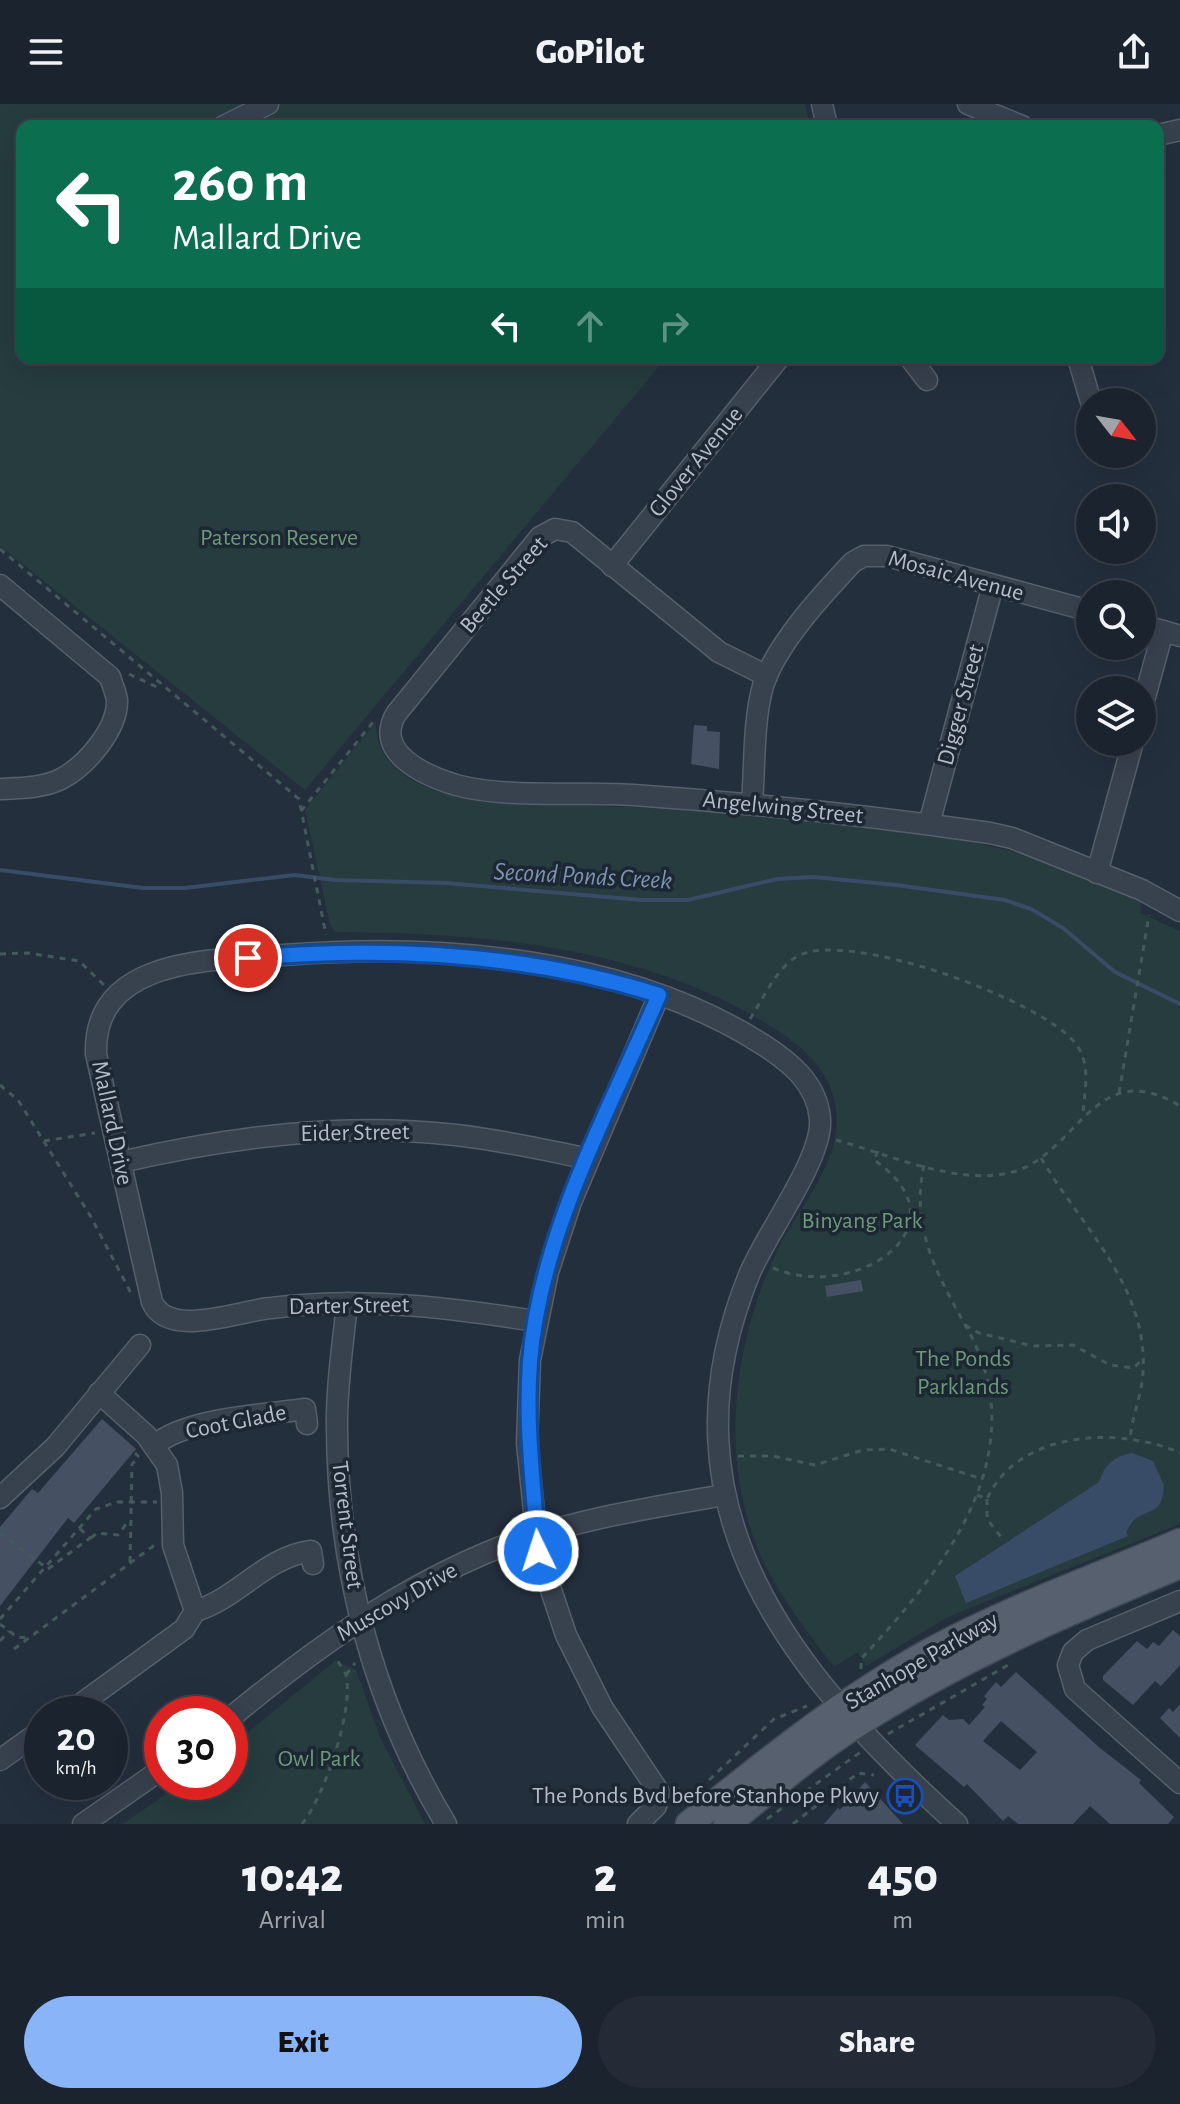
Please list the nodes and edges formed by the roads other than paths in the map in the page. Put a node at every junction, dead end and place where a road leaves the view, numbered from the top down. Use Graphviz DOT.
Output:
graph roads {
  1 [pos="268,104"];
  2 [pos="968,104"];
  3 [pos="236,120"];
  4 [pos="1007,120"];
  5 [pos="774,364"];
  6 [pos="915,364"];
  7 [pos="1080,364"];
  8 [pos="927,380"];
  9 [pos="1087,388"];
  10 [pos="612,566"];
  11 [pos="0,585"];
  12 [pos="993,585"];
  13 [pos="1076,607"];
  14 [pos="1171,633"];
  15 [pos="767,676"];
  16 [pos="1154,676"];
  17 [pos="389,736"];
  18 [pos="1129,756"];
  19 [pos="0,789"];
  20 [pos="752,803"];
  21 [pos="929,824"];
  22 [pos="1097,873"];
  23 [pos="1180,911"];
  24 [pos="659,995"];
  25 [pos="589,1159"];
  26 [pos="121,1162"];
  27 [pos="347,1303"];
  28 [pos="164,1318"];
  29 [pos="535,1321"];
  30 [pos="140,1345"];
  31 [pos="99,1393"];
  32 [pos="307,1424"];
  33 [pos="155,1445"];
  34 [pos="724,1495"];
  35 [pos="0,1498"];
  36 [pos="537,1536"];
  37 [pos="1180,1542"];
  38 [pos="313,1564"];
  39 [pos="1180,1565"];
  40 [pos="1180,1601"];
  41 [pos="195,1611"];
  42 [pos="360,1619"];
  43 [pos="92,1696"];
  44 [pos="248,1704"];
  45 [pos="848,1716"];
  46 [pos="24,1743"];
  47 [pos="0,1760"];
  48 [pos="144,1782"];
  49 [pos="1180,1783"];
  50 [pos="686,1811"];
  51 [pos="645,1818"];
  52 [pos="83,1824"];
  53 [pos="446,1824"];
  54 [pos="727,1824"];
  55 [pos="957,1824"];
  1 -- 3 [label="street"];
  2 -- 4 [label="street"];
  5 -- 10 [label="street, Glover Avenue"];
  6 -- 8 [label="street"];
  7 -- 9 [label="street"];
  10 -- 15 [label="street, Beetle Street"];
  10 -- 17 [label="street, Beetle Street"];
  11 -- 19 [label="street"];
  12 -- 13 [label="street, Mosaic Avenue"];
  12 -- 15 [label="street, Mosaic Avenue"];
  12 -- 21 [label="street, Digger Street"];
  14 -- 16 [label="street"];
  15 -- 20 [label="street, Mosaic Avenue"];
  17 -- 20 [label="street, Angelwing Street"];
  18 -- 22 [label="street"];
  20 -- 21 [label="street, Angelwing Street"];
  21 -- 22 [label="street, Angelwing Street"];
  22 -- 23 [label="street, Angelwing Street"];
  24 -- 25 [label="street"];
  24 -- 26 [label="street, Mallard Drive"];
  24 -- 34 [label="street, Mallard Drive"];
  25 -- 26 [label="street, Eider Street"];
  25 -- 29 [label="street"];
  26 -- 28 [label="street, Mallard Drive"];
  27 -- 28 [label="street, Darter Street"];
  27 -- 29 [label="street, Darter Street"];
  27 -- 42 [label="street, Torrent Street"];
  29 -- 36 [label="street"];
  30 -- 31 [label="street"];
  31 -- 33 [label="street"];
  31 -- 35 [label="street"];
  32 -- 33 [label="street, Coot Glade"];
  33 -- 41 [label="street"];
  34 -- 36 [label="street, Muscovy Drive"];
  34 -- 45 [label="street, Mallard Drive"];
  36 -- 42 [label="street, Muscovy Drive"];
  36 -- 51 [label="street"];
  37 -- 45 [label="main road, Stanhope Parkway"];
  38 -- 41 [label="street"];
  39 -- 45 [label="main road, Stanhope Parkway"];
  40 -- 49 [label="street"];
  41 -- 43 [label="street"];
  42 -- 44 [label="street, Muscovy Drive"];
  42 -- 53 [label="street, Torrent Street"];
  45 -- 50 [label="main road, Stanhope Parkway"];
  45 -- 54 [label="main road, Stanhope Parkway"];
  45 -- 55 [label="street, Mallard Drive"];
  46 -- 47 [label="street"];
  48 -- 52 [label="street"];
}
